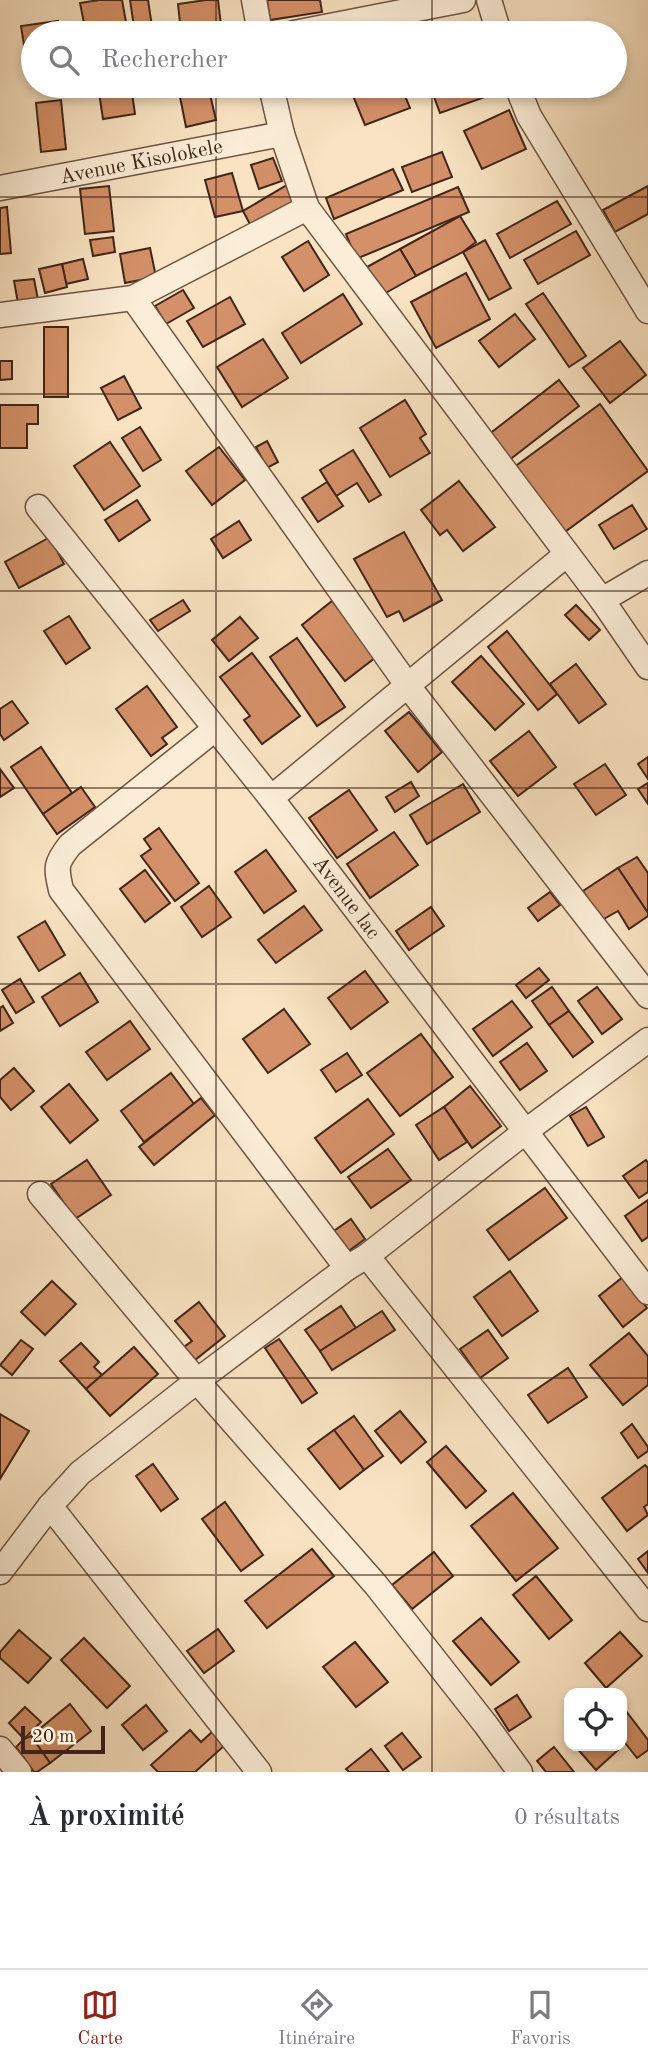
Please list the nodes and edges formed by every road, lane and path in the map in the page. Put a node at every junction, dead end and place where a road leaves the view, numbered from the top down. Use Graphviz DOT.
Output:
graph roads {
  1 [pos="254,0"];
  2 [pos="463,0"];
  3 [pos="489,0"];
  4 [pos="258,21"];
  5 [pos="355,21"];
  6 [pos="495,21"];
  7 [pos="274,98"];
  8 [pos="522,98"];
  9 [pos="282,134"];
  10 [pos="0,188"];
  11 [pos="307,208"];
  12 [pos="133,298"];
  13 [pos="648,311"];
  14 [pos="0,315"];
  15 [pos="38,507"];
  16 [pos="566,554"];
  17 [pos="648,573"];
  18 [pos="602,600"];
  19 [pos="648,667"];
  20 [pos="408,687"];
  21 [pos="215,729"];
  22 [pos="271,798"];
  23 [pos="648,996"];
  24 [pos="648,1040"];
  25 [pos="526,1131"];
  26 [pos="40,1194"];
  27 [pos="357,1262"];
  28 [pos="648,1292"];
  29 [pos="197,1381"];
  30 [pos="50,1506"];
  31 [pos="0,1572"];
  32 [pos="648,1609"];
  33 [pos="0,1749"];
  34 [pos="19,1772"];
  35 [pos="259,1772"];
  36 [pos="520,1772"];
  1 -- 4 [label="street"];
  2 -- 5 [label="street"];
  3 -- 6 [label="street"];
  7 -- 9 [label="street"];
  8 -- 13 [label="street"];
  9 -- 10 [label="street, Avenue Kisolokele"];
  9 -- 11 [label="street"];
  11 -- 12 [label="street"];
  11 -- 16 [label="street"];
  12 -- 14 [label="street"];
  12 -- 20 [label="street"];
  15 -- 21 [label="street, Avenue lac"];
  16 -- 18 [label="street"];
  16 -- 20 [label="street"];
  17 -- 18 [label="street"];
  18 -- 19 [label="street"];
  20 -- 22 [label="street"];
  20 -- 23 [label="street"];
  21 -- 22 [label="street, Avenue lac"];
  21 -- 27 [label="street"];
  22 -- 25 [label="street, Avenue lac"];
  24 -- 25 [label="street"];
  25 -- 27 [label="street"];
  25 -- 28 [label="street, Avenue lac"];
  26 -- 29 [label="street"];
  27 -- 29 [label="street"];
  27 -- 32 [label="street"];
  29 -- 30 [label="street"];
  29 -- 36 [label="street"];
  30 -- 31 [label="street"];
  30 -- 35 [label="street"];
  33 -- 34 [label="street"];
}
